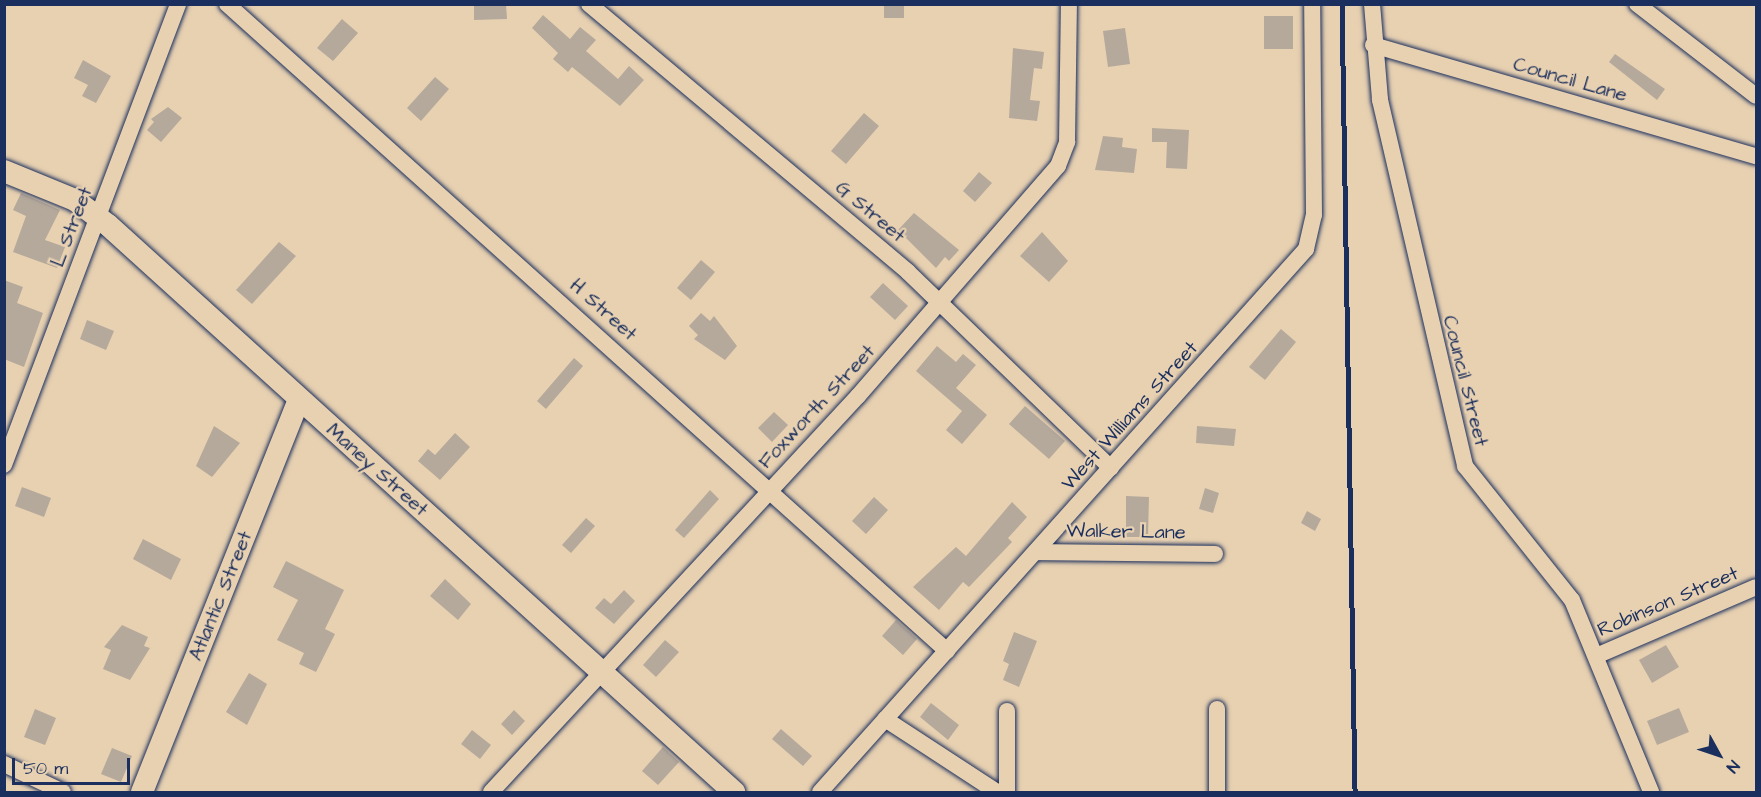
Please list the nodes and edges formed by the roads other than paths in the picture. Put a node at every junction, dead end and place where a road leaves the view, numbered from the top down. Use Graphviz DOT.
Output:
graph roads {
  1 [pos="178,4"];
  2 [pos="227,4"];
  3 [pos="590,4"];
  4 [pos="1069,4"];
  5 [pos="1312,4"];
  6 [pos="1372,4"];
  7 [pos="1637,4"];
  8 [pos="1373,45"];
  9 [pos="1756,96"];
  10 [pos="1756,156"];
  11 [pos="4,171"];
  12 [pos="98,217"];
  13 [pos="939,303"];
  14 [pos="299,399"];
  15 [pos="4,465"];
  16 [pos="1111,468"];
  17 [pos="769,490"];
  18 [pos="1036,552"];
  19 [pos="1215,554"];
  20 [pos="1756,587"];
  21 [pos="947,651"];
  22 [pos="1596,656"];
  23 [pos="602,671"];
  24 [pos="1217,708"];
  25 [pos="1007,711"];
  26 [pos="885,720"];
  27 [pos="4,765"];
  28 [pos="63,792"];
  29 [pos="142,792"];
  30 [pos="491,792"];
  31 [pos="734,792"];
  32 [pos="819,792"];
  33 [pos="997,792"];
  34 [pos="1007,792"];
  35 [pos="1217,792"];
  36 [pos="1651,792"];
  1 -- 12 [label="street, L Street"];
  2 -- 17 [label="street, H Street"];
  3 -- 13 [label="street, G Street"];
  4 -- 13 [label="street, Foxworth Street"];
  5 -- 16 [label="street, West Williams Street"];
  6 -- 8 [label="street, Council Street"];
  7 -- 9 [label="street"];
  8 -- 10 [label="street, Council Lane"];
  8 -- 22 [label="street, Council Street"];
  11 -- 12 [label="street, Maney Street"];
  12 -- 14 [label="street, Maney Street"];
  12 -- 15 [label="street, L Street"];
  13 -- 16 [label="street, G Street"];
  13 -- 17 [label="street, Foxworth Street"];
  14 -- 23 [label="street, Maney Street"];
  14 -- 29 [label="street, Atlantic Street"];
  16 -- 18 [label="street, West Williams Street"];
  17 -- 21 [label="street, H Street"];
  17 -- 23 [label="street, Foxworth Street"];
  18 -- 19 [label="street, Walker Lane"];
  18 -- 21 [label="street, West Williams Street"];
  20 -- 22 [label="street, Robinson Street"];
  21 -- 26 [label="street, West Williams Street"];
  22 -- 36 [label="street, Council Street"];
  23 -- 30 [label="street, Foxworth Street"];
  23 -- 31 [label="street, Maney Street"];
  24 -- 35 [label="street"];
  25 -- 34 [label="street"];
  26 -- 32 [label="street, West Williams Street"];
  26 -- 33 [label="street"];
  27 -- 28 [label="street"];
}
